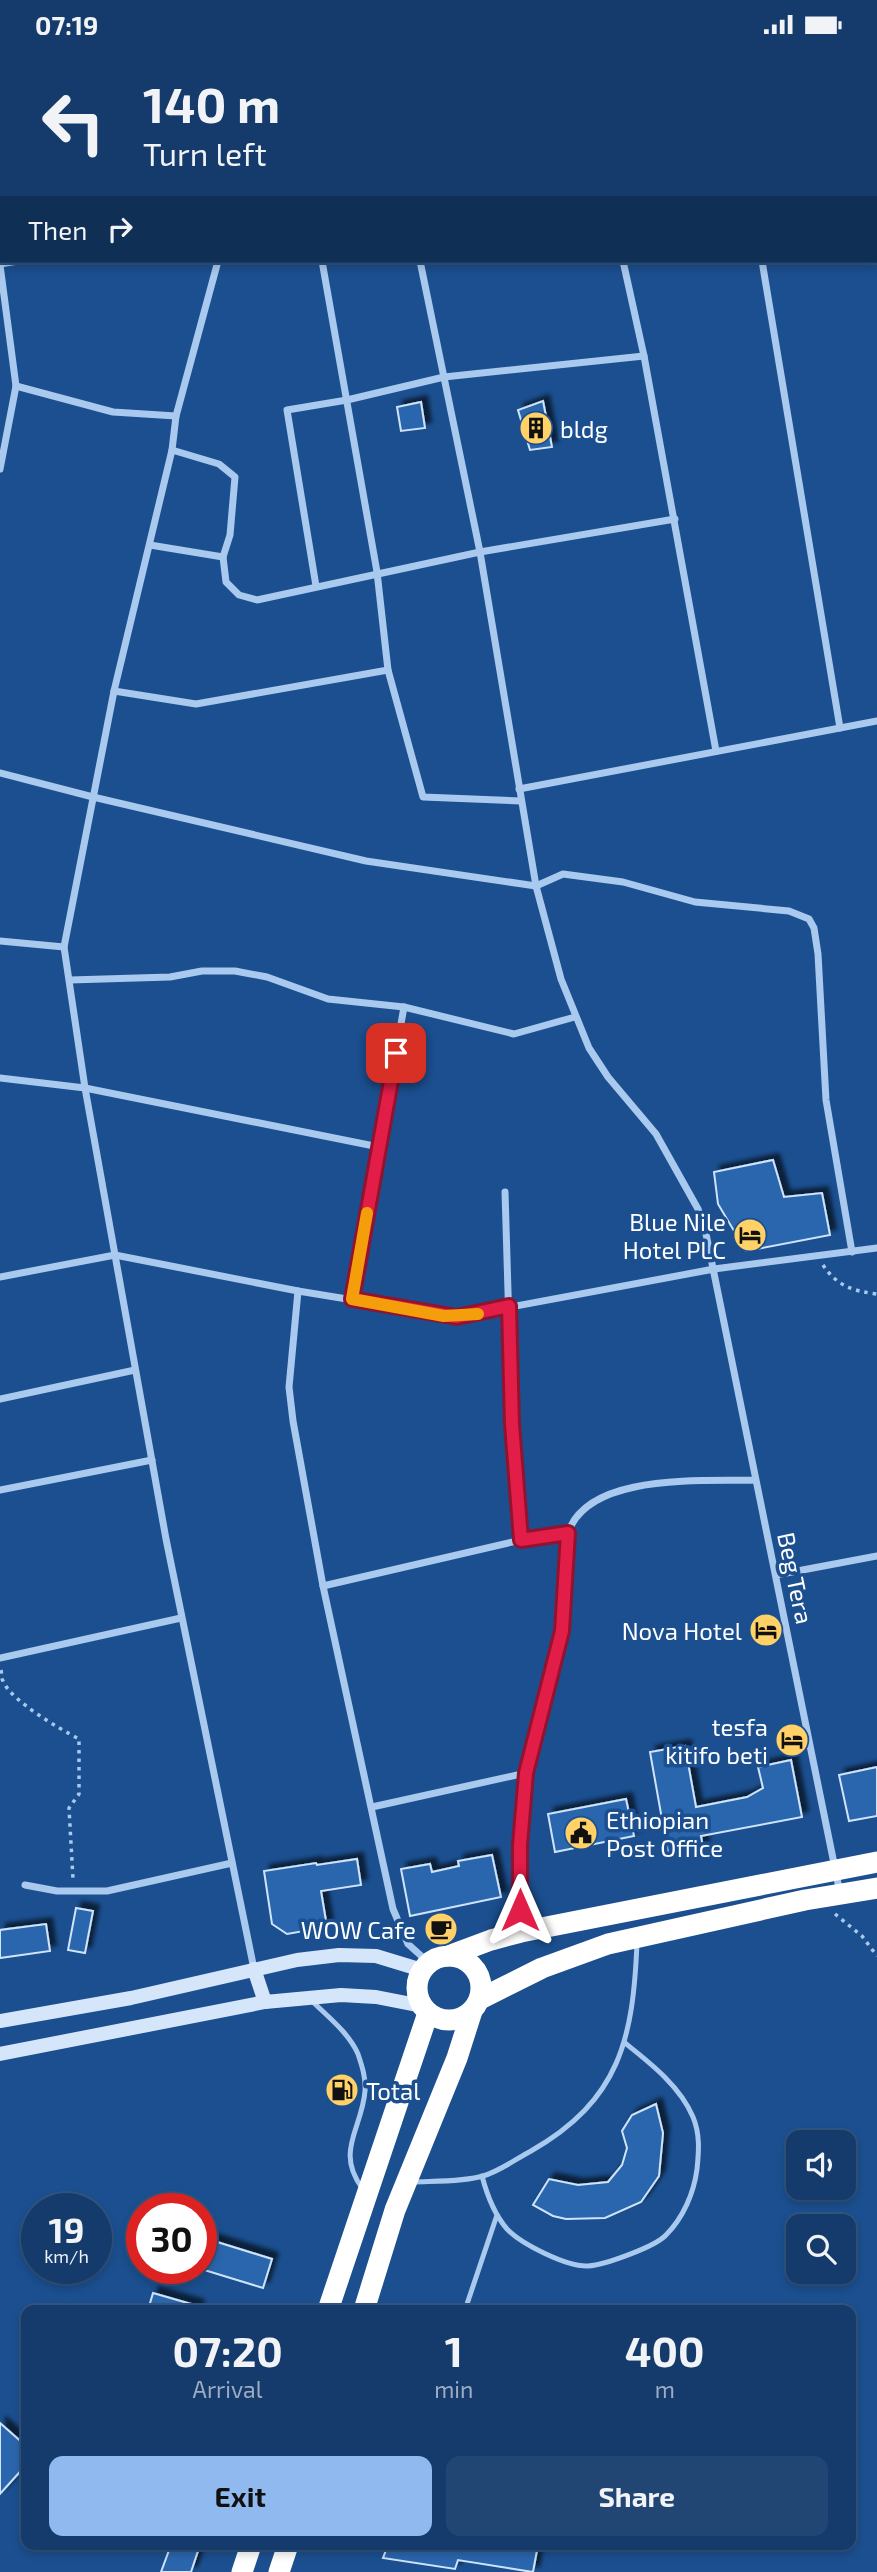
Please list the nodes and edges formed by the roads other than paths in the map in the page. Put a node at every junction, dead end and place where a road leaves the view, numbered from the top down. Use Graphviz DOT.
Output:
graph roads {
  1 [pos="217,263"];
  2 [pos="322,263"];
  3 [pos="420,263"];
  4 [pos="623,263"];
  5 [pos="762,263"];
  6 [pos="0,265"];
  7 [pos="644,356"];
  8 [pos="444,377"];
  9 [pos="16,386"];
  10 [pos="346,400"];
  11 [pos="176,416"];
  12 [pos="172,450"];
  13 [pos="0,469"];
  14 [pos="675,519"];
  15 [pos="150,545"];
  16 [pos="480,552"];
  17 [pos="223,557"];
  18 [pos="377,572"];
  19 [pos="316,586"];
  20 [pos="388,670"];
  21 [pos="114,691"];
  22 [pos="877,721"];
  23 [pos="840,728"];
  24 [pos="716,751"];
  25 [pos="0,773"];
  26 [pos="519,789"];
  27 [pos="93,797"];
  28 [pos="521,801"];
  29 [pos="536,886"];
  30 [pos="0,941"];
  31 [pos="64,947"];
  32 [pos="70,980"];
  33 [pos="404,1007"];
  34 [pos="575,1017"];
  35 [pos="0,1078"];
  36 [pos="85,1088"];
  37 [pos="379,1147"];
  38 [pos="505,1192"];
  39 [pos="877,1248"];
  40 [pos="852,1252"];
  41 [pos="115,1255"];
  42 [pos="714,1269"];
  43 [pos="0,1277"];
  44 [pos="298,1291"];
  45 [pos="352,1299"];
  46 [pos="509,1306"];
  47 [pos="135,1370"];
  48 [pos="0,1399"];
  49 [pos="152,1460"];
  50 [pos="755,1479"];
  51 [pos="0,1490"];
  52 [pos="568,1533"];
  53 [pos="521,1540"];
  54 [pos="877,1556"];
  55 [pos="776,1575"];
  56 [pos="323,1586"];
  57 [pos="181,1618"];
  58 [pos="0,1658"];
  59 [pos="526,1773"];
  60 [pos="372,1807"];
  61 [pos="877,1862"];
  62 [pos="232,1863"];
  63 [pos="836,1871"];
  64 [pos="25,1885"];
  65 [pos="877,1888"];
  66 [pos="840,1894"];
  67 [pos="521,1932"];
  68 [pos="638,1937"];
  69 [pos="433,1963"];
  70 [pos="254,1969"];
  71 [pos="307,1996"];
  72 [pos="265,2002"];
  73 [pos="476,2005"];
  74 [pos="425,2009"];
  75 [pos="0,2021"];
  76 [pos="625,2043"];
  77 [pos="0,2054"];
  78 [pos="482,2176"];
  79 [pos="406,2183"];
  80 [pos="365,2193"];
  81 [pos="497,2215"];
  82 [pos="329,2305"];
  83 [pos="366,2305"];
  84 [pos="467,2305"];
  85 [pos="249,2550"];
  86 [pos="286,2550"];
  87 [pos="242,2572"];
  88 [pos="279,2572"];
  1 -- 11 [label="street"];
  2 -- 10 [label="street"];
  3 -- 8 [label="street, Beg Tera"];
  4 -- 7 [label="street"];
  5 -- 23 [label="street"];
  6 -- 9 [label="street"];
  7 -- 8 [label="street"];
  7 -- 14 [label="street"];
  8 -- 10 [label="street"];
  8 -- 16 [label="street, Beg Tera"];
  9 -- 11 [label="street"];
  9 -- 13 [label="street"];
  10 -- 18 [label="street"];
  10 -- 19 [label="street"];
  11 -- 12 [label="street"];
  12 -- 15 [label="street"];
  12 -- 17 [label="street"];
  14 -- 16 [label="street"];
  14 -- 24 [label="street"];
  15 -- 17 [label="street"];
  15 -- 21 [label="street"];
  16 -- 18 [label="street"];
  16 -- 26 [label="street, Beg Tera"];
  17 -- 19 [label="street"];
  18 -- 19 [label="street"];
  18 -- 20 [label="street"];
  20 -- 21 [label="street"];
  20 -- 28 [label="street"];
  21 -- 27 [label="street"];
  22 -- 23 [label="street"];
  23 -- 24 [label="street"];
  24 -- 26 [label="street"];
  25 -- 27 [label="street"];
  26 -- 28 [label="street, Beg Tera"];
  27 -- 29 [label="street"];
  27 -- 31 [label="street"];
  28 -- 29 [label="street, Beg Tera"];
  29 -- 34 [label="street, Beg Tera"];
  29 -- 40 [label="street"];
  30 -- 31 [label="street"];
  31 -- 32 [label="street"];
  32 -- 33 [label="street"];
  32 -- 36 [label="street"];
  33 -- 34 [label="street"];
  33 -- 37 [label="street"];
  34 -- 42 [label="street, Beg Tera"];
  35 -- 36 [label="street"];
  36 -- 37 [label="street"];
  36 -- 41 [label="street"];
  37 -- 45 [label="street"];
  38 -- 46 [label="street"];
  39 -- 40 [label="street"];
  40 -- 42 [label="street"];
  41 -- 43 [label="street"];
  41 -- 44 [label="street"];
  41 -- 47 [label="street"];
  42 -- 46 [label="street"];
  42 -- 50 [label="street, Beg Tera"];
  44 -- 45 [label="street"];
  44 -- 56 [label="street"];
  45 -- 46 [label="street"];
  46 -- 53 [label="street"];
  47 -- 48 [label="street"];
  47 -- 49 [label="street"];
  49 -- 51 [label="street"];
  49 -- 57 [label="street"];
  50 -- 52 [label="street"];
  50 -- 55 [label="street, Beg Tera"];
  52 -- 53 [label="street"];
  52 -- 59 [label="street"];
  53 -- 56 [label="street"];
  54 -- 55 [label="street"];
  55 -- 63 [label="street, Beg Tera"];
  56 -- 60 [label="street"];
  57 -- 58 [label="street"];
  57 -- 62 [label="street"];
  59 -- 60 [label="street"];
  59 -- 67 [label="street"];
  60 -- 69 [label="street"];
  61 -- 63 [label="highway"];
  62 -- 64 [label="street"];
  62 -- 70 [label="street"];
  63 -- 66 [label="street, Beg Tera"];
  63 -- 67 [label="highway"];
  65 -- 66 [label="highway"];
  66 -- 68 [label="highway"];
  67 -- 69 [label="highway"];
  68 -- 73 [label="highway"];
  68 -- 76 [label="lane"];
  69 -- 70 [label="street"];
  69 -- 73 [label="highway"];
  69 -- 74 [label="highway"];
  70 -- 72 [label="street"];
  70 -- 75 [label="street"];
  71 -- 72 [label="street"];
  71 -- 74 [label="street"];
  71 -- 80 [label="lane"];
  72 -- 77 [label="street"];
  73 -- 74 [label="highway"];
  73 -- 79 [label="highway"];
  74 -- 80 [label="highway"];
  76 -- 78 [label="lane"];
  76 -- 81 [label="lane"];
  78 -- 79 [label="lane"];
  78 -- 81 [label="lane"];
  79 -- 83 [label="highway"];
  80 -- 82 [label="highway"];
  81 -- 84 [label="lane"];
  85 -- 87 [label="highway"];
  86 -- 88 [label="highway"];
}
